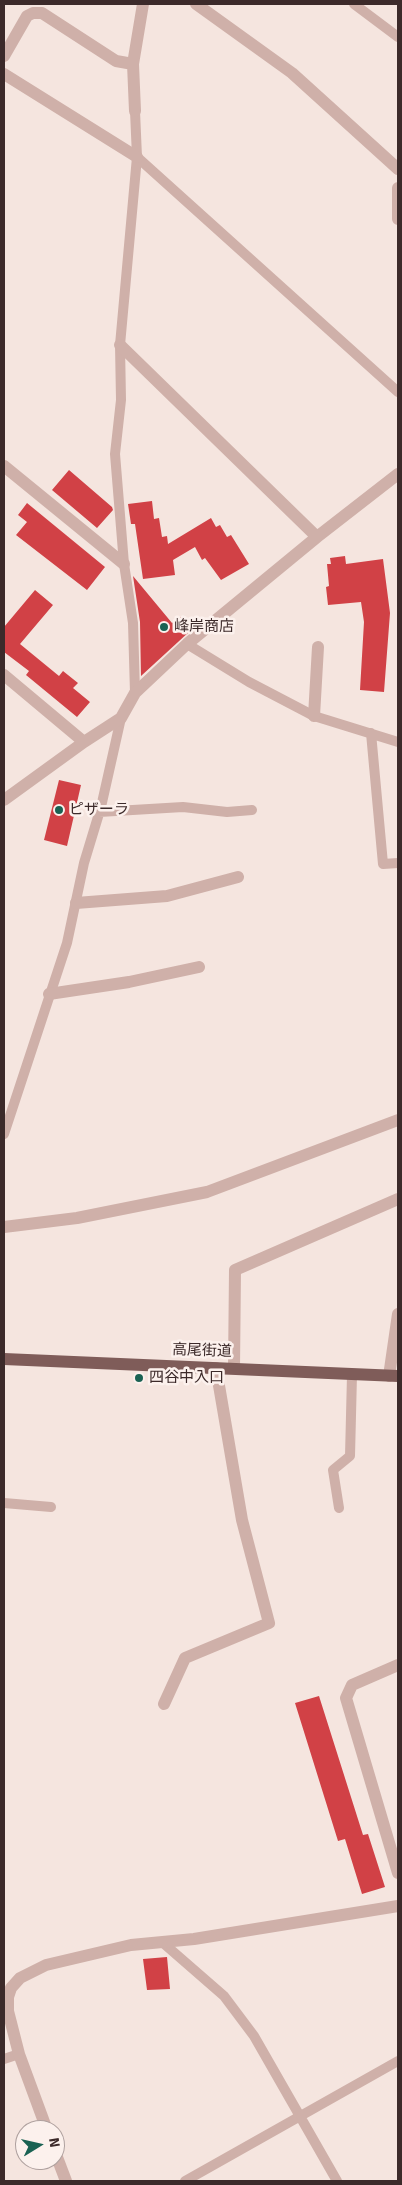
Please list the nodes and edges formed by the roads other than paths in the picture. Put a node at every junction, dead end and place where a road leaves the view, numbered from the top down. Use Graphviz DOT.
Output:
graph roads {
  1 [pos="143,4"];
  2 [pos="196,4"];
  3 [pos="354,4"];
  4 [pos="398,37"];
  5 [pos="4,56"];
  6 [pos="134,64"];
  7 [pos="4,74"];
  8 [pos="135,110"];
  9 [pos="137,157"];
  10 [pos="398,169"];
  11 [pos="398,188"];
  12 [pos="398,218"];
  13 [pos="120,344"];
  14 [pos="398,392"];
  15 [pos="4,466"];
  16 [pos="398,474"];
  17 [pos="317,537"];
  18 [pos="124,564"];
  19 [pos="187,644"];
  20 [pos="318,647"];
  21 [pos="4,675"];
  22 [pos="135,693"];
  23 [pos="314,716"];
  24 [pos="122,718"];
  25 [pos="371,733"];
  26 [pos="84,742"];
  27 [pos="398,742"];
  28 [pos="4,800"];
  29 [pos="252,810"];
  30 [pos="99,812"];
  31 [pos="398,863"];
  32 [pos="238,877"];
  33 [pos="76,903"];
  34 [pos="200,968"];
  35 [pos="49,994"];
  36 [pos="398,1120"];
  37 [pos="4,1134"];
  38 [pos="398,1199"];
  39 [pos="4,1227"];
  40 [pos="398,1314"];
  41 [pos="4,1359"];
  42 [pos="216,1368"];
  43 [pos="234,1368"];
  44 [pos="352,1374"];
  45 [pos="394,1376"];
  46 [pos="4,1502"];
  47 [pos="52,1507"];
  48 [pos="338,1508"];
  49 [pos="398,1665"];
  50 [pos="164,1704"];
  51 [pos="398,1873"];
  52 [pos="398,1906"];
  53 [pos="162,1942"];
  54 [pos="8,1986"];
  55 [pos="19,2054"];
  56 [pos="4,2059"];
  57 [pos="398,2061"];
  58 [pos="300,2117"];
  59 [pos="43,2120"];
  60 [pos="185,2181"];
  61 [pos="337,2181"];
  1 -- 6 [label="street"];
  2 -- 10 [label="street"];
  3 -- 4 [label="lane"];
  5 -- 6 [label="street"];
  6 -- 8 [label="street"];
  7 -- 9 [label="street"];
  8 -- 9 [label="lane"];
  9 -- 13 [label="lane"];
  9 -- 14 [label="lane"];
  11 -- 12 [label="street"];
  13 -- 17 [label="street"];
  13 -- 18 [label="lane"];
  15 -- 18 [label="street"];
  16 -- 17 [label="street"];
  17 -- 19 [label="street"];
  18 -- 22 [label="lane"];
  19 -- 22 [label="street"];
  19 -- 23 [label="lane"];
  20 -- 23 [label="street"];
  21 -- 26 [label="street"];
  22 -- 24 [label="street"];
  23 -- 25 [label="lane"];
  24 -- 26 [label="street"];
  24 -- 30 [label="lane"];
  25 -- 27 [label="lane"];
  25 -- 31 [label="lane"];
  26 -- 28 [label="street"];
  29 -- 30 [label="lane"];
  30 -- 33 [label="lane"];
  32 -- 33 [label="street"];
  33 -- 35 [label="lane"];
  34 -- 35 [label="street"];
  35 -- 37 [label="lane"];
  36 -- 39 [label="street"];
  38 -- 43 [label="street"];
  40 -- 45 [label="street"];
  41 -- 42 [label="main road, 高尾街道"];
  42 -- 43 [label="main road, 高尾街道"];
  42 -- 50 [label="street"];
  43 -- 44 [label="main road, 高尾街道"];
  44 -- 45 [label="main road, 高尾街道"];
  44 -- 48 [label="lane"];
  46 -- 47 [label="lane"];
  49 -- 51 [label="street"];
  52 -- 53 [label="street"];
  53 -- 54 [label="street"];
  53 -- 58 [label="lane"];
  54 -- 55 [label="street"];
  55 -- 56 [label="lane"];
  55 -- 59 [label="street"];
  57 -- 58 [label="lane"];
  58 -- 60 [label="lane"];
  58 -- 61 [label="lane"];
}
